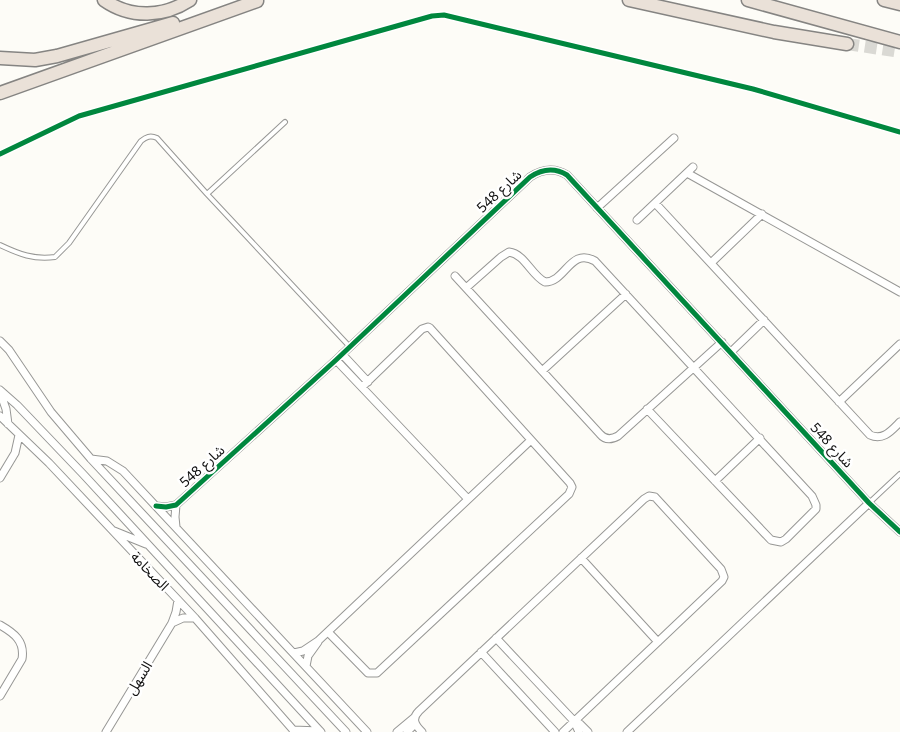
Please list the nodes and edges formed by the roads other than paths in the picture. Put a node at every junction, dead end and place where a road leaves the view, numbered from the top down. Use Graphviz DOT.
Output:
graph roads {
  1 [pos="104,0"];
  2 [pos="190,0"];
  3 [pos="629,0"];
  4 [pos="748,0"];
  5 [pos="884,0"];
  6 [pos="259,1"];
  7 [pos="900,4"];
  8 [pos="900,42"];
  9 [pos="847,44"];
  10 [pos="0,58"];
  11 [pos="0,93"];
  12 [pos="285,122"];
  13 [pos="674,138"];
  14 [pos="207,194"];
  15 [pos="655,204"];
  16 [pos="597,208"];
  17 [pos="762,214"];
  18 [pos="637,220"];
  19 [pos="0,246"];
  20 [pos="711,263"];
  21 [pos="455,276"];
  22 [pos="466,288"];
  23 [pos="900,292"];
  24 [pos="626,294"];
  25 [pos="764,320"];
  26 [pos="0,341"];
  27 [pos="722,342"];
  28 [pos="900,344"];
  29 [pos="350,347"];
  30 [pos="731,352"];
  31 [pos="342,354"];
  32 [pos="336,360"];
  33 [pos="694,367"];
  34 [pos="542,371"];
  35 [pos="365,384"];
  36 [pos="0,391"];
  37 [pos="839,402"];
  38 [pos="648,409"];
  39 [pos="0,416"];
  40 [pos="900,422"];
  41 [pos="8,424"];
  42 [pos="19,435"];
  43 [pos="760,438"];
  44 [pos="531,440"];
  45 [pos="32,448"];
  46 [pos="15,453"];
  47 [pos="91,459"];
  48 [pos="900,474"];
  49 [pos="0,478"];
  50 [pos="715,481"];
  51 [pos="468,498"];
  52 [pos="869,502"];
  53 [pos="176,505"];
  54 [pos="156,506"];
  55 [pos="176,528"];
  56 [pos="111,530"];
  57 [pos="900,532"];
  58 [pos="149,545"];
  59 [pos="581,558"];
  60 [pos="178,600"];
  61 [pos="195,618"];
  62 [pos="172,623"];
  63 [pos="0,625"];
  64 [pos="328,632"];
  65 [pos="496,638"];
  66 [pos="318,641"];
  67 [pos="658,642"];
  68 [pos="481,652"];
  69 [pos="294,653"];
  70 [pos="306,666"];
  71 [pos="0,696"];
  72 [pos="415,721"];
  73 [pos="574,721"];
  74 [pos="294,731"];
  75 [pos="320,731"];
  76 [pos="106,732"];
  77 [pos="346,732"];
  78 [pos="367,732"];
  79 [pos="397,732"];
  80 [pos="406,732"];
  81 [pos="422,732"];
  82 [pos="555,732"];
  83 [pos="563,732"];
  84 [pos="579,732"];
  85 [pos="588,732"];
  86 [pos="627,732"];
  1 -- 2 [label="highway"];
  3 -- 9 [label="highway"];
  4 -- 8 [label="highway"];
  5 -- 7 [label="highway"];
  6 -- 10 [label="highway"];
  6 -- 11 [label="highway"];
  12 -- 14 [label="lane"];
  13 -- 16 [label="street"];
  14 -- 19 [label="lane"];
  14 -- 29 [label="lane"];
  15 -- 17 [label="street"];
  15 -- 18 [label="street"];
  15 -- 20 [label="street"];
  16 -- 27 [label="street, شارع 548"];
  16 -- 29 [label="street, شارع 548"];
  17 -- 20 [label="street"];
  17 -- 23 [label="street"];
  20 -- 25 [label="street"];
  21 -- 22 [label="street"];
  22 -- 24 [label="street"];
  22 -- 34 [label="street"];
  24 -- 33 [label="street"];
  24 -- 34 [label="street"];
  25 -- 30 [label="street"];
  25 -- 37 [label="street"];
  26 -- 47 [label="street"];
  27 -- 30 [label="street, شارع 548"];
  27 -- 33 [label="street"];
  28 -- 37 [label="street"];
  29 -- 31 [label="street, شارع 548"];
  30 -- 52 [label="street, شارع 548"];
  31 -- 32 [label="street, شارع 548"];
  31 -- 35 [label="street"];
  32 -- 35 [label="street"];
  32 -- 53 [label="street, شارع 548"];
  33 -- 38 [label="street"];
  33 -- 43 [label="street"];
  34 -- 38 [label="street"];
  35 -- 44 [label="street"];
  35 -- 51 [label="street"];
  36 -- 41 [label="street"];
  36 -- 58 [label="street"];
  37 -- 40 [label="street"];
  38 -- 50 [label="street"];
  39 -- 41 [label="street, الصخامة"];
  41 -- 42 [label="street, الصخامة"];
  42 -- 45 [label="street, الصخامة"];
  42 -- 46 [label="street"];
  43 -- 50 [label="street"];
  43 -- 50 [label="street"];
  44 -- 51 [label="street"];
  44 -- 64 [label="street"];
  45 -- 46 [label="street"];
  45 -- 56 [label="street, الصخامة"];
  46 -- 49 [label="street"];
  47 -- 54 [label="street"];
  47 -- 77 [label="street"];
  48 -- 52 [label="lane"];
  51 -- 64 [label="street"];
  52 -- 57 [label="street, شارع 548"];
  52 -- 86 [label="street"];
  53 -- 54 [label="street, شارع 548"];
  53 -- 55 [label="street, شارع 548"];
  54 -- 55 [label="street"];
  55 -- 69 [label="street"];
  56 -- 58 [label="street"];
  56 -- 60 [label="street, الصخامة"];
  58 -- 75 [label="street"];
  59 -- 65 [label="street"];
  59 -- 67 [label="street"];
  59 -- 67 [label="street"];
  60 -- 61 [label="street, الصخامة"];
  60 -- 62 [label="street, السهل"];
  61 -- 62 [label="street"];
  61 -- 74 [label="street, الصخامة"];
  62 -- 76 [label="street, السهل"];
  63 -- 71 [label="street"];
  64 -- 66 [label="street"];
  65 -- 68 [label="street"];
  65 -- 73 [label="street"];
  66 -- 69 [label="street"];
  66 -- 70 [label="street"];
  67 -- 73 [label="street"];
  68 -- 72 [label="street"];
  68 -- 82 [label="street"];
  69 -- 70 [label="street"];
  70 -- 78 [label="street"];
  72 -- 79 [label="street"];
  72 -- 80 [label="street"];
  72 -- 81 [label="street"];
  73 -- 83 [label="street"];
  73 -- 84 [label="street"];
  73 -- 85 [label="street"];
  74 -- 75 [label="street"];
}
